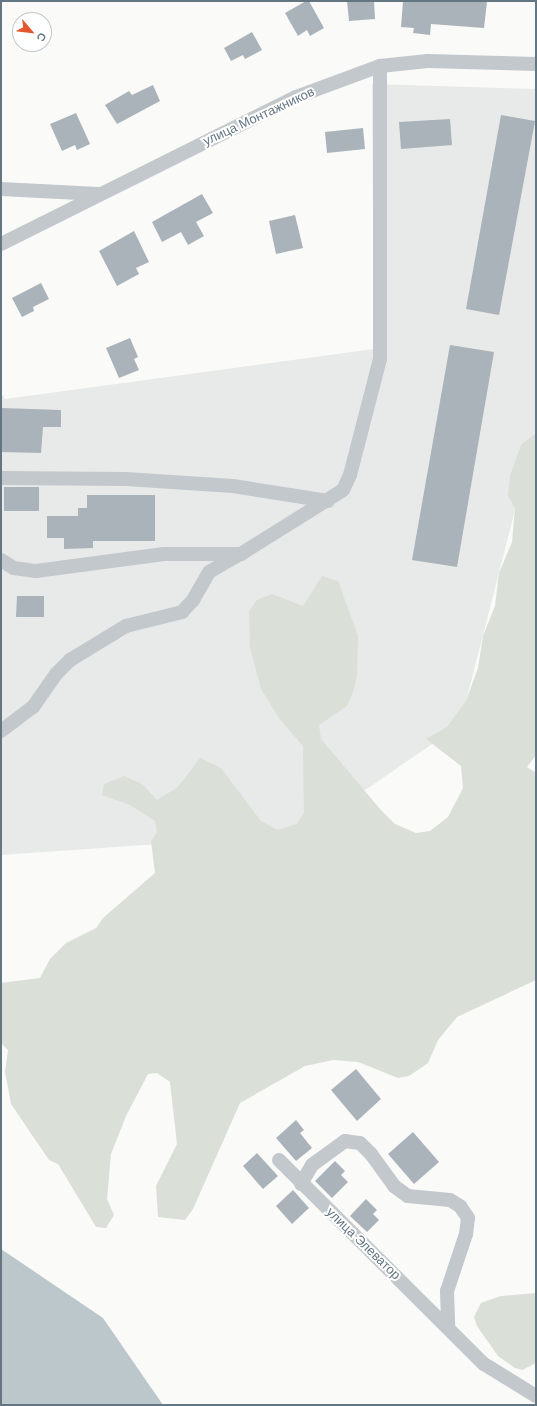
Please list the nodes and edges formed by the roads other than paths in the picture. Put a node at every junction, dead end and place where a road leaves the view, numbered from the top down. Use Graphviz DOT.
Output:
graph roads {
  1 [pos="536,64"];
  2 [pos="380,66"];
  3 [pos="1,190"];
  4 [pos="101,194"];
  5 [pos="1,244"];
  6 [pos="1,478"];
  7 [pos="328,501"];
  8 [pos="241,554"];
  9 [pos="1,560"];
  10 [pos="1,731"];
  11 [pos="279,1160"];
  12 [pos="301,1184"];
  13 [pos="448,1326"];
  14 [pos="536,1396"];
  1 -- 2 [label="street, улица Монтажников"];
  2 -- 4 [label="street, улица Монтажников"];
  2 -- 7 [label="street"];
  3 -- 4 [label="street"];
  4 -- 5 [label="street, улица Монтажников"];
  6 -- 7 [label="street"];
  7 -- 8 [label="street"];
  8 -- 9 [label="street"];
  8 -- 10 [label="street"];
  11 -- 12 [label="street, улица Элеватор"];
  12 -- 13 [label="street, улица Элеватор"];
  12 -- 13 [label="street"];
  13 -- 14 [label="street, улица Элеватор"];
}
